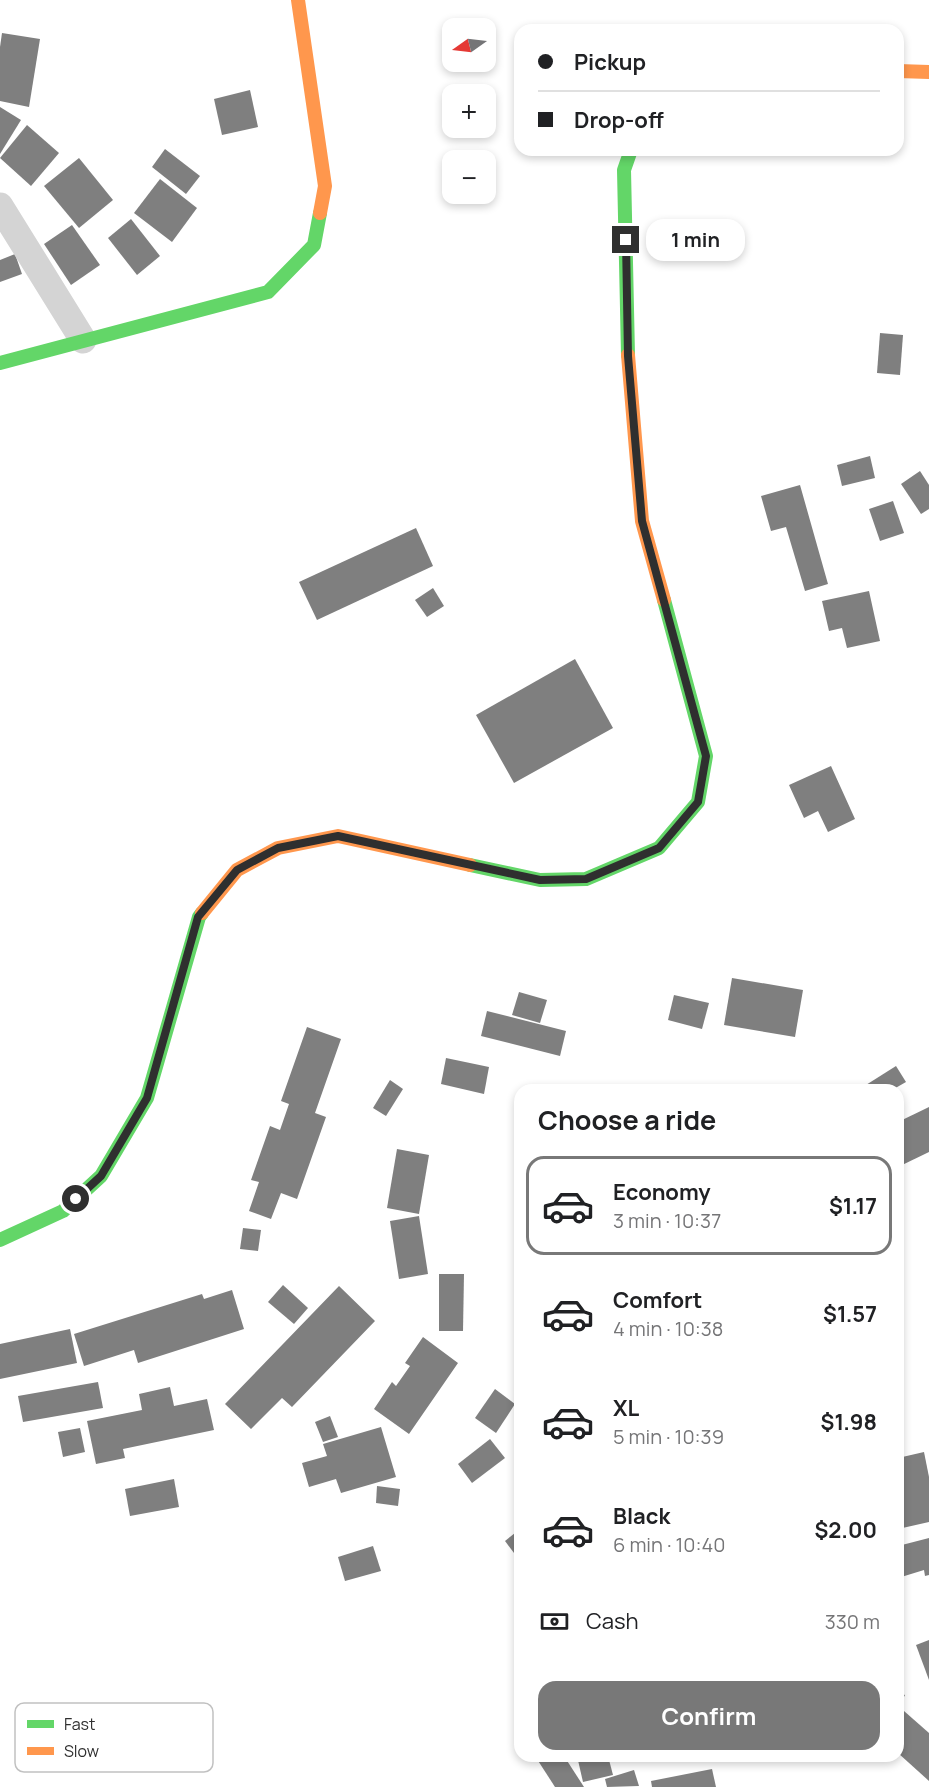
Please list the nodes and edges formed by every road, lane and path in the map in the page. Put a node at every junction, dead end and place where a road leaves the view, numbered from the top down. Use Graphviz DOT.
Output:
graph roads {
  1 [pos="298,0"];
  2 [pos="904,70"];
  3 [pos="929,72"];
  4 [pos="629,156"];
  5 [pos="0,206"];
  6 [pos="84,340"];
  7 [pos="0,363"];
  8 [pos="0,1240"];
  1 -- 6 [label="street"];
  2 -- 3 [label="street"];
  4 -- 8 [label="street"];
  5 -- 6 [label="street"];
  6 -- 7 [label="street"];
}
